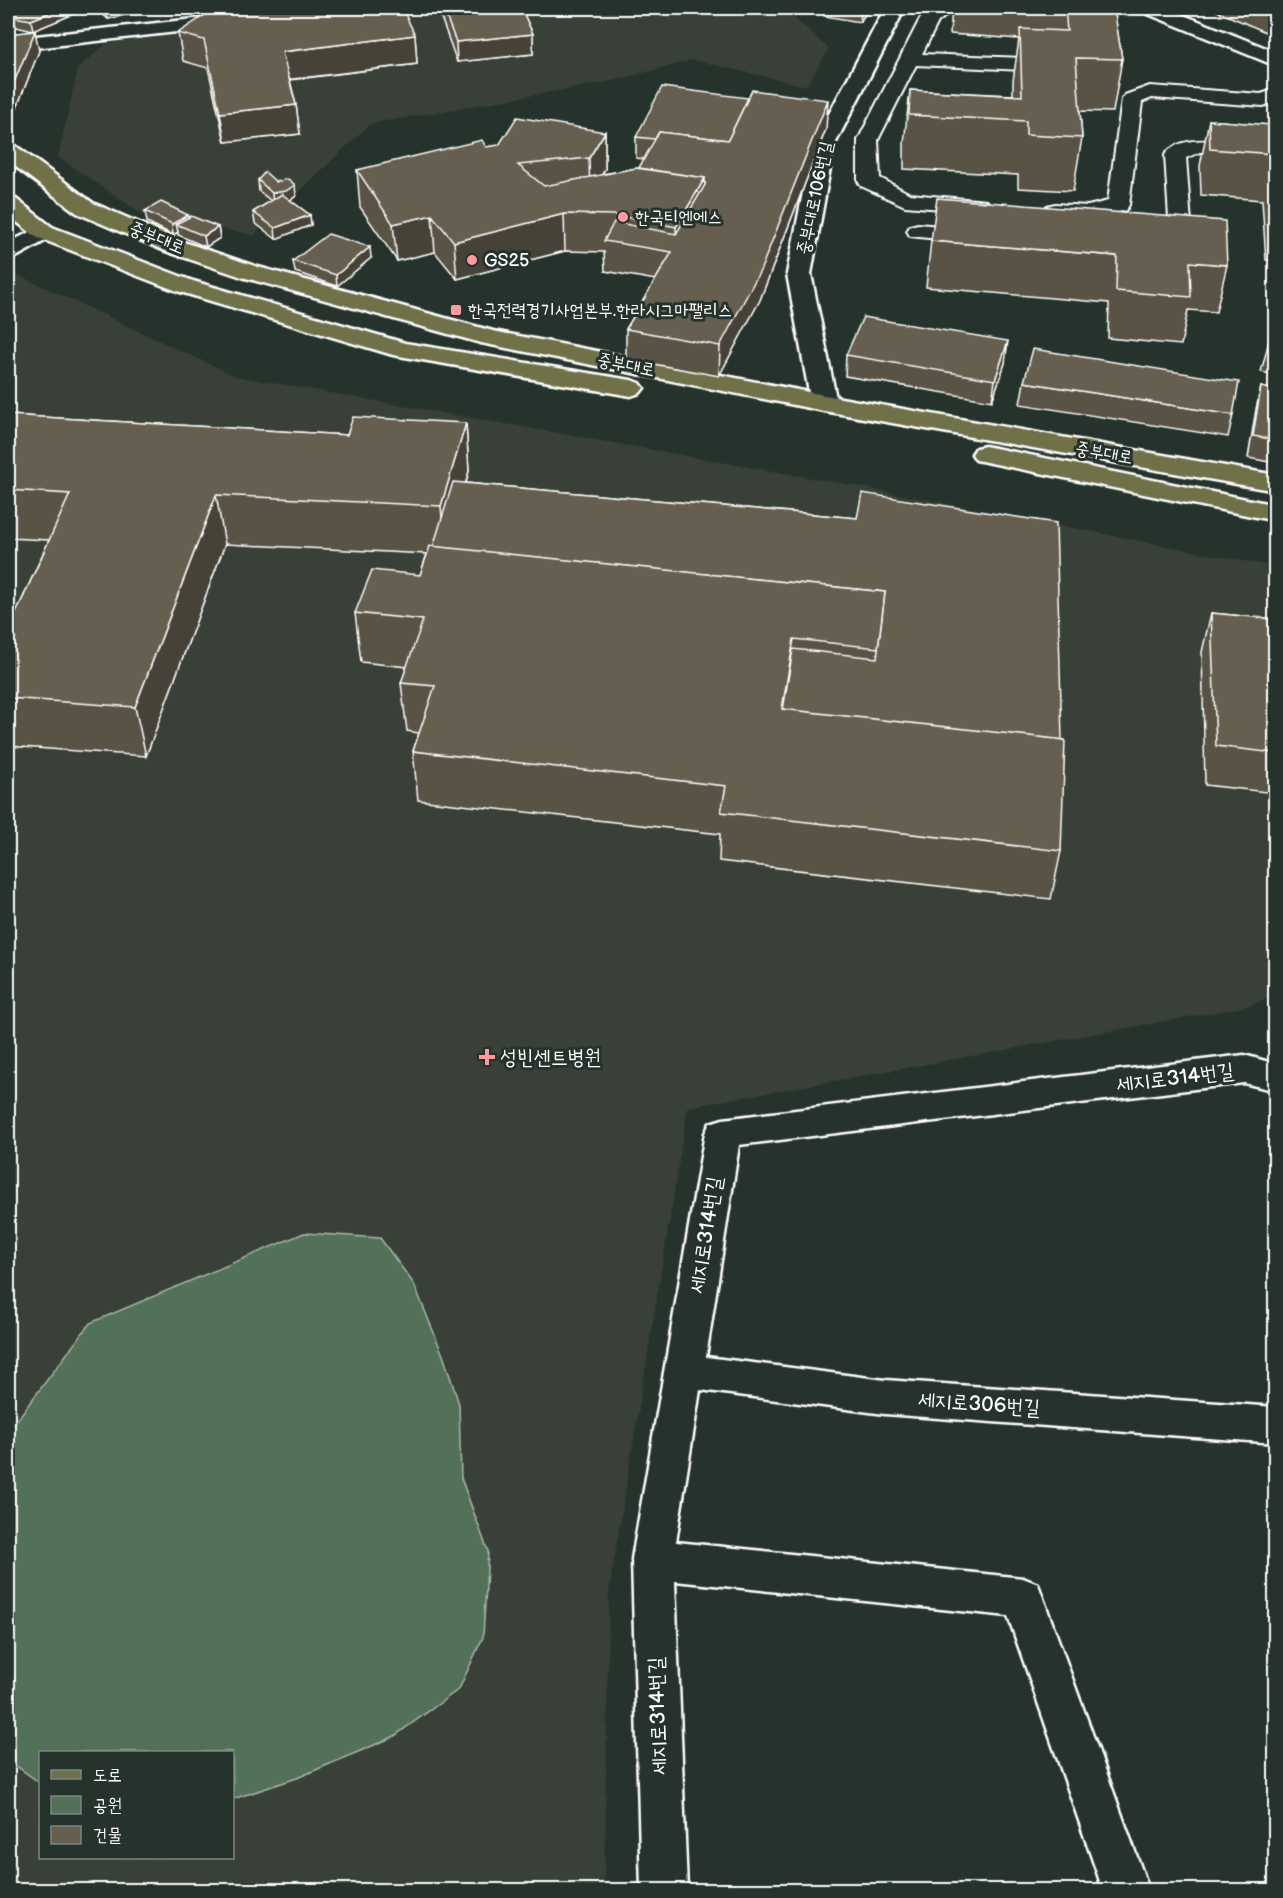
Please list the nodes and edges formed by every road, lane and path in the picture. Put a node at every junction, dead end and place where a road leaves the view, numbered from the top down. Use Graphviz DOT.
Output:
graph roads {
  1 [pos="895,8"];
  2 [pos="946,8"];
  3 [pos="1150,8"];
  4 [pos="255,18"];
  5 [pos="8,45"];
  6 [pos="910,59"];
  7 [pos="1275,60"];
  8 [pos="1024,63"];
  9 [pos="1275,95"];
  10 [pos="883,110"];
  11 [pos="905,111"];
  12 [pos="1275,144"];
  13 [pos="8,151"];
  14 [pos="8,204"];
  15 [pos="996,207"];
  16 [pos="1031,209"];
  17 [pos="918,231"];
  18 [pos="44,232"];
  19 [pos="999,238"];
  20 [pos="1137,249"];
  21 [pos="8,252"];
  22 [pos="825,403"];
  23 [pos="1275,483"];
  24 [pos="1275,513"];
  25 [pos="1275,1078"];
  26 [pos="684,1371"];
  27 [pos="1275,1425"];
  28 [pos="653,1560"];
  29 [pos="664,1890"];
  30 [pos="1126,1890"];
  1 -- 22 [label="street, 중부대로106번길"];
  2 -- 6 [label="lane"];
  3 -- 7 [label="street"];
  4 -- 5 [label="street"];
  6 -- 8 [label="lane"];
  6 -- 10 [label="lane"];
  9 -- 16 [label="lane"];
  10 -- 11 [label="lane"];
  10 -- 15 [label="lane"];
  12 -- 20 [label="lane"];
  13 -- 22 [label="main road, 중부대로"];
  14 -- 18 [label="main road, 중부대로"];
  17 -- 19 [label="lane"];
  18 -- 21 [label="street"];
  18 -- 24 [label="main road, 중부대로"];
  22 -- 23 [label="main road, 중부대로"];
  25 -- 26 [label="street, 세지로314번길"];
  26 -- 27 [label="street, 세지로306번길"];
  26 -- 28 [label="street, 세지로314번길"];
  28 -- 29 [label="street, 세지로314번길"];
  28 -- 30 [label="street"];
}
